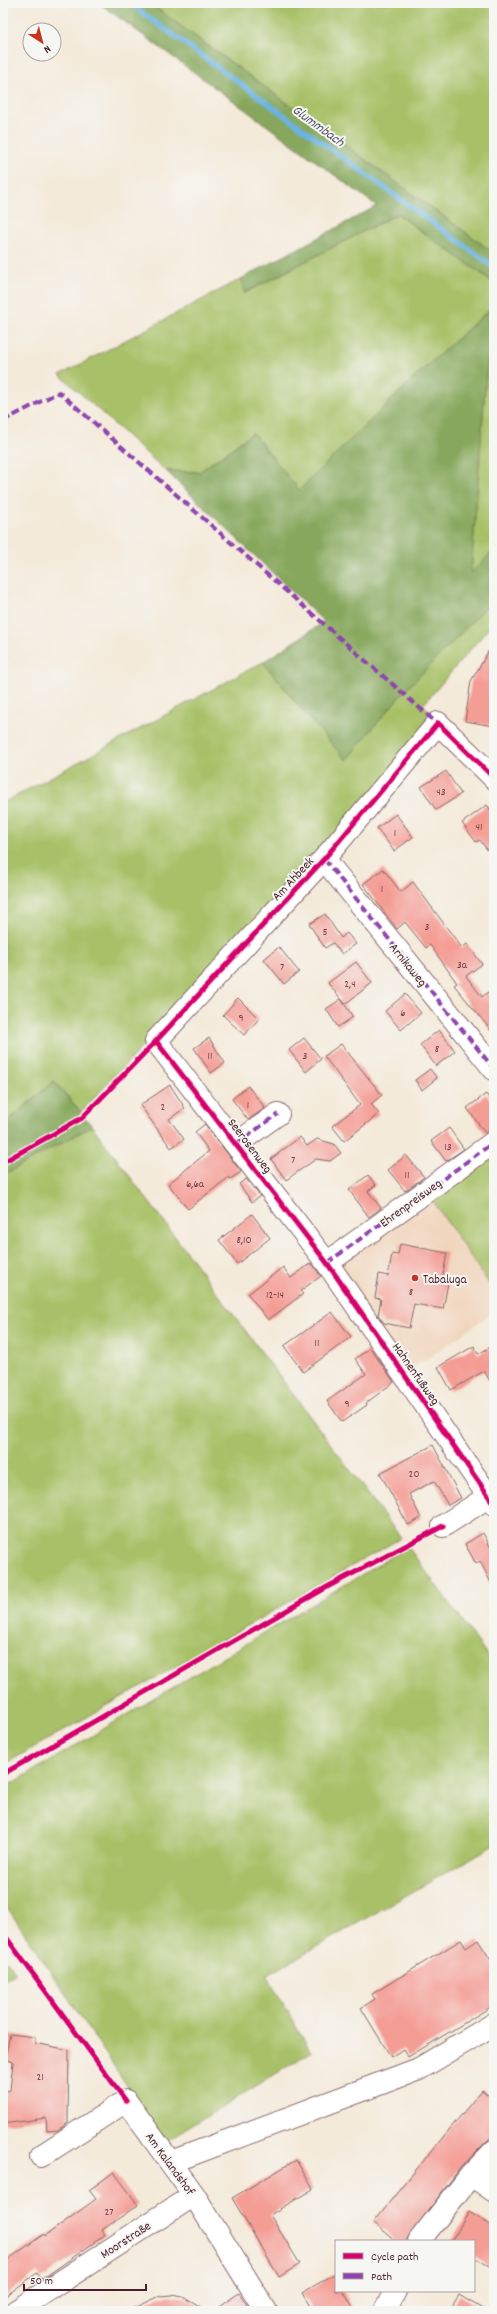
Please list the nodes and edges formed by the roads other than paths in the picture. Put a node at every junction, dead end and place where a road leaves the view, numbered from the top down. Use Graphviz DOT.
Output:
graph roads {
  1 [pos="494,778"];
  2 [pos="324,859"];
  3 [pos="156,1041"];
  4 [pos="494,1070"];
  5 [pos="278,1114"];
  6 [pos="494,1142"];
  7 [pos="236,1144"];
  8 [pos="327,1263"];
  9 [pos="492,1498"];
  10 [pos="443,1526"];
  11 [pos="494,2024"];
  12 [pos="494,2150"];
  13 [pos="42,2156"];
  14 [pos="171,2162"];
  15 [pos="471,2174"];
  16 [pos="494,2191"];
  17 [pos="194,2195"];
  18 [pos="420,2240"];
  19 [pos="394,2292"];
  20 [pos="16,2311"];
  21 [pos="266,2311"];
  22 [pos="385,2311"];
  1 -- 2 [label="street, Am Ahbeek"];
  2 -- 3 [label="street, Am Ahbeek"];
  2 -- 4 [label="street, Arnikaweg"];
  3 -- 7 [label="street, Seerosenweg"];
  5 -- 7 [label="street, Seerosenweg"];
  6 -- 8 [label="street, Ehrenpreisweg"];
  7 -- 8 [label="street, Seerosenweg"];
  8 -- 9 [label="street, Hahnenfußweg"];
  9 -- 10 [label="street"];
  11 -- 14 [label="street"];
  12 -- 15 [label="street"];
  13 -- 14 [label="street, Am Kalandshof"];
  14 -- 17 [label="street, Am Kalandshof"];
  15 -- 16 [label="street"];
  15 -- 18 [label="street"];
  17 -- 20 [label="street, Moorstraße"];
  17 -- 21 [label="street, Am Kalandshof"];
  19 -- 22 [label="street"];
}
